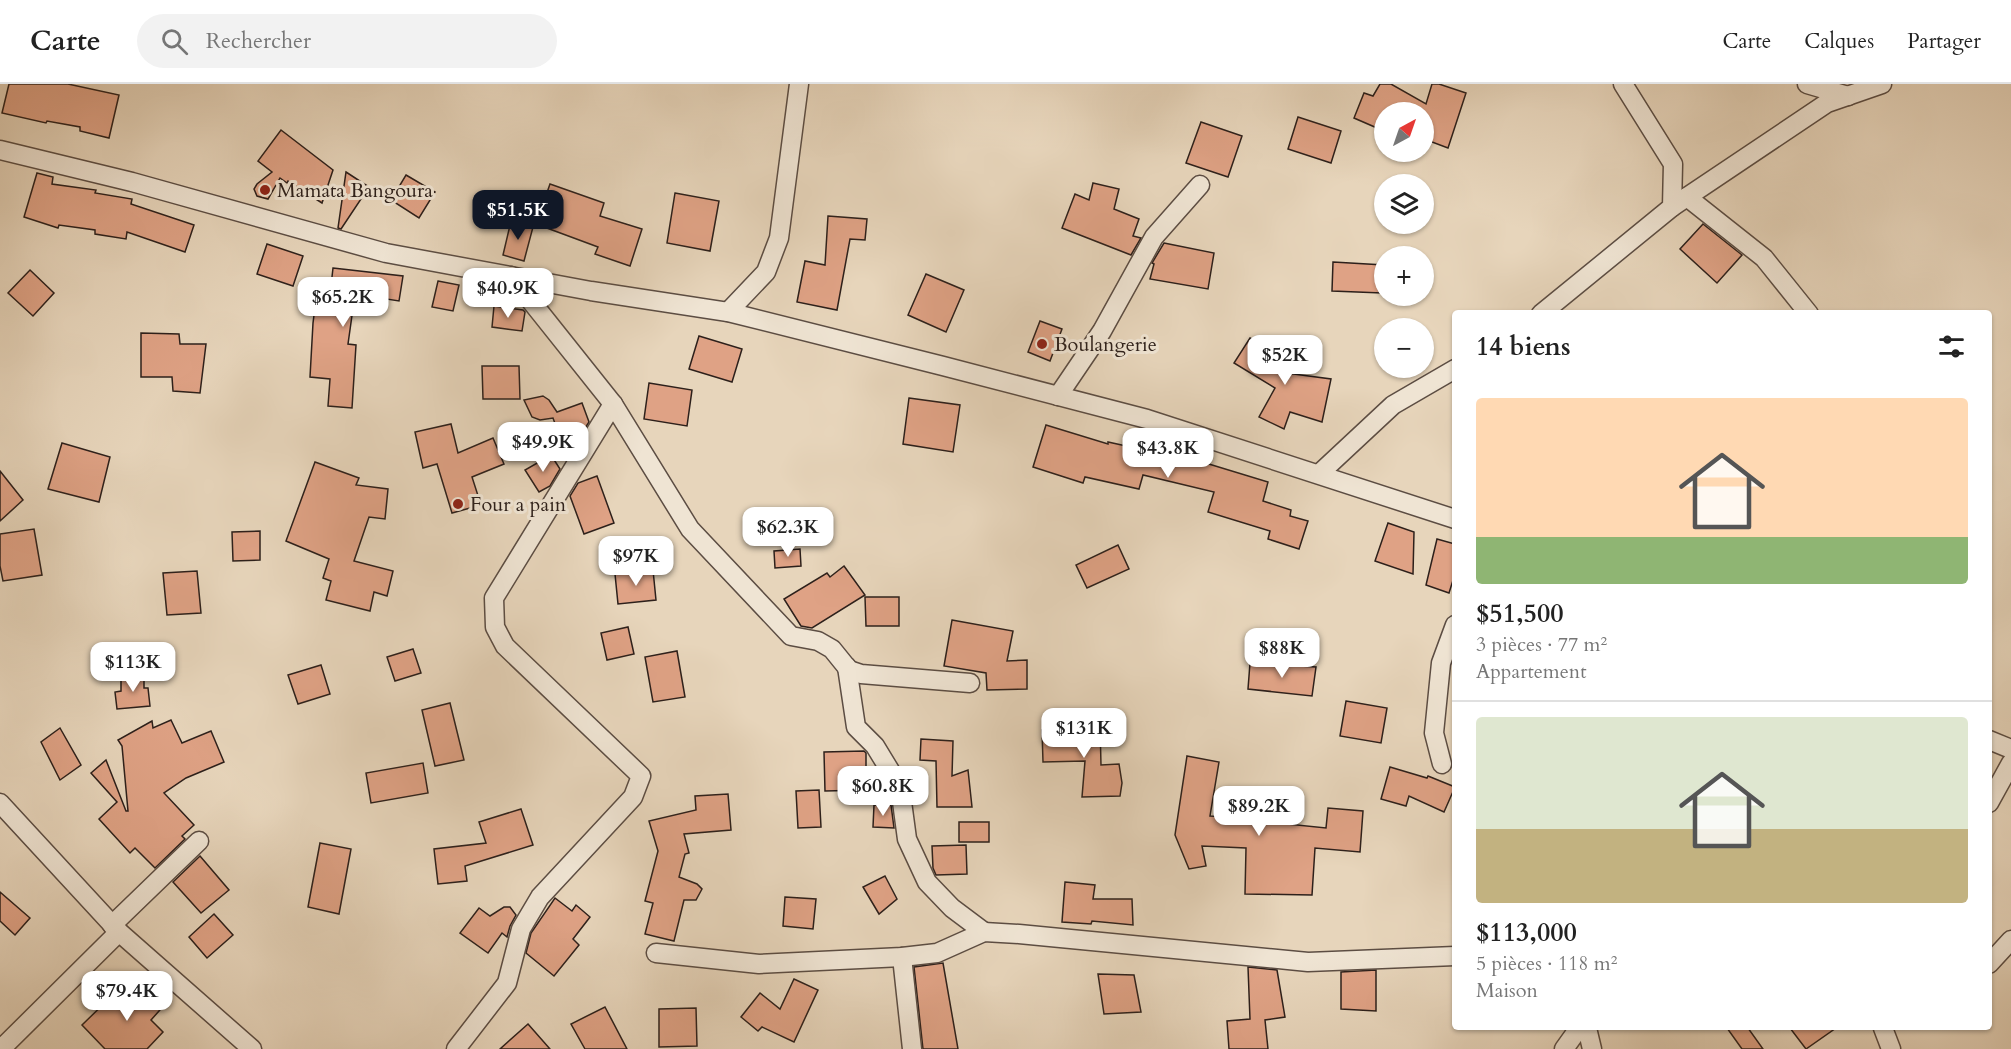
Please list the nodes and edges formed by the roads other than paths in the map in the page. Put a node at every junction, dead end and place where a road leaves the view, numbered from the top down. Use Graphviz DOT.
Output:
graph roads {
  1 [pos="799,84"];
  2 [pos="1623,84"];
  3 [pos="1807,84"];
  4 [pos="1882,84"];
  5 [pos="1850,96"];
  6 [pos="0,150"];
  7 [pos="1200,185"];
  8 [pos="1680,202"];
  9 [pos="511,276"];
  10 [pos="1545,310"];
  11 [pos="1806,310"];
  12 [pos="728,312"];
  13 [pos="1452,371"];
  14 [pos="1058,396"];
  15 [pos="613,404"];
  16 [pos="1319,474"];
  17 [pos="1452,518"];
  18 [pos="1452,634"];
  19 [pos="847,667"];
  20 [pos="970,683"];
  21 [pos="1992,741"];
  22 [pos="2011,749"];
  23 [pos="1442,764"];
  24 [pos="2011,764"];
  25 [pos="1992,798"];
  26 [pos="0,803"];
  27 [pos="199,841"];
  28 [pos="115,928"];
  29 [pos="984,932"];
  30 [pos="2011,940"];
  31 [pos="656,953"];
  32 [pos="1452,956"];
  33 [pos="902,957"];
  34 [pos="1992,961"];
  35 [pos="1578,1030"];
  36 [pos="1587,1030"];
  37 [pos="1884,1030"];
  38 [pos="1,1049"];
  39 [pos="252,1049"];
  40 [pos="456,1049"];
  41 [pos="912,1049"];
  42 [pos="1564,1049"];
  43 [pos="1592,1049"];
  44 [pos="1891,1049"];
  1 -- 12 [label="street"];
  2 -- 8 [label="street"];
  3 -- 5 [label="street"];
  4 -- 5 [label="street"];
  5 -- 8 [label="street"];
  6 -- 9 [label="street"];
  7 -- 14 [label="street"];
  8 -- 10 [label="street"];
  8 -- 11 [label="street"];
  9 -- 12 [label="street"];
  9 -- 15 [label="street"];
  12 -- 14 [label="street"];
  13 -- 16 [label="street"];
  14 -- 16 [label="street"];
  15 -- 19 [label="street"];
  15 -- 40 [label="street"];
  16 -- 17 [label="street"];
  18 -- 23 [label="street"];
  19 -- 20 [label="street"];
  19 -- 29 [label="street"];
  21 -- 22 [label="street"];
  24 -- 25 [label="street"];
  26 -- 28 [label="street"];
  27 -- 28 [label="street"];
  28 -- 38 [label="street"];
  28 -- 39 [label="street"];
  29 -- 32 [label="street"];
  29 -- 33 [label="street"];
  30 -- 34 [label="street"];
  31 -- 33 [label="street"];
  33 -- 41 [label="street"];
  35 -- 42 [label="street"];
  36 -- 43 [label="street"];
  37 -- 44 [label="street"];
}
